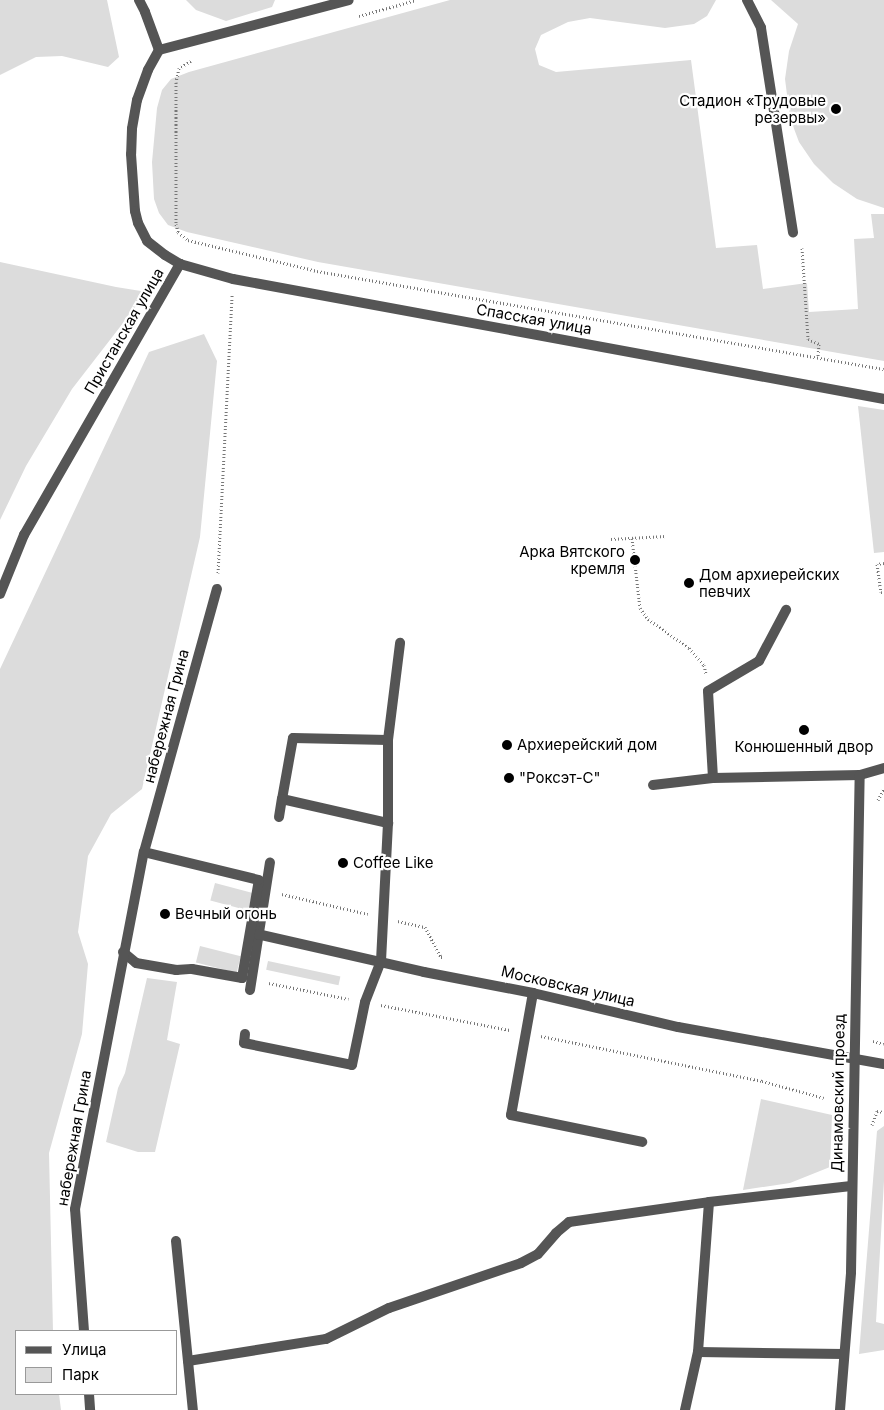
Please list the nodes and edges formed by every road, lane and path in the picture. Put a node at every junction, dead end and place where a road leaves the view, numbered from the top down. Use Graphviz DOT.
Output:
graph roads {
  1 [pos="139,0"];
  2 [pos="349,0"];
  3 [pos="416,0"];
  4 [pos="747,0"];
  5 [pos="322,4"];
  6 [pos="350,18"];
  7 [pos="159,50"];
  8 [pos="198,59"];
  9 [pos="793,233"];
  10 [pos="180,264"];
  11 [pos="231,317"];
  12 [pos="818,356"];
  13 [pos="884,369"];
  14 [pos="884,399"];
  15 [pos="666,536"];
  16 [pos="632,538"];
  17 [pos="611,539"];
  18 [pos="884,563"];
  19 [pos="217,589"];
  20 [pos="884,593"];
  21 [pos="0,594"];
  22 [pos="786,610"];
  23 [pos="400,643"];
  24 [pos="708,691"];
  25 [pos="388,740"];
  26 [pos="884,768"];
  27 [pos="860,776"];
  28 [pos="713,778"];
  29 [pos="653,785"];
  30 [pos="282,798"];
  31 [pos="278,817"];
  32 [pos="388,823"];
  33 [pos="144,852"];
  34 [pos="270,863"];
  35 [pos="265,890"];
  36 [pos="383,917"];
  37 [pos="253,923"];
  38 [pos="257,934"];
  39 [pos="123,952"];
  40 [pos="450,959"];
  41 [pos="381,961"];
  42 [pos="250,990"];
  43 [pos="533,992"];
  44 [pos="245,1034"];
  45 [pos="873,1042"];
  46 [pos="884,1044"];
  47 [pos="854,1059"];
  48 [pos="884,1064"];
  49 [pos="877,1111"];
  50 [pos="884,1112"];
  51 [pos="642,1142"];
  52 [pos="851,1186"];
  53 [pos="709,1202"];
  54 [pos="176,1241"];
  55 [pos="84,1330"];
  56 [pos="698,1352"];
  57 [pos="844,1354"];
  58 [pos="188,1361"];
  59 [pos="89,1395"];
  60 [pos="90,1410"];
  61 [pos="193,1410"];
  62 [pos="685,1410"];
  63 [pos="840,1410"];
  1 -- 7 [label="street"];
  2 -- 5 [label="street"];
  3 -- 6 [label="path"];
  4 -- 9 [label="street"];
  5 -- 7 [label="street"];
  7 -- 10 [label="street, Пристанская улица"];
  8 -- 12 [label="path"];
  9 -- 12 [label="path"];
  10 -- 14 [label="street, Спасская улица"];
  10 -- 21 [label="street, Пристанская улица"];
  11 -- 19 [label="path"];
  12 -- 13 [label="path"];
  15 -- 16 [label="path"];
  16 -- 17 [label="path"];
  16 -- 24 [label="path"];
  18 -- 20 [label="path"];
  19 -- 33 [label="street, набережная Грина"];
  22 -- 24 [label="street"];
  23 -- 25 [label="street"];
  24 -- 28 [label="street"];
  25 -- 30 [label="street"];
  25 -- 32 [label="street"];
  26 -- 27 [label="street"];
  27 -- 28 [label="street"];
  27 -- 47 [label="street, Динамовский проезд"];
  28 -- 29 [label="street"];
  30 -- 31 [label="street"];
  30 -- 32 [label="street"];
  32 -- 36 [label="street"];
  33 -- 37 [label="street"];
  33 -- 39 [label="street, набережная Грина"];
  34 -- 35 [label="street"];
  35 -- 36 [label="path"];
  35 -- 38 [label="street"];
  36 -- 40 [label="path"];
  36 -- 41 [label="street"];
  37 -- 38 [label="street"];
  37 -- 39 [label="street"];
  38 -- 41 [label="street, Московская улица"];
  38 -- 42 [label="street"];
  39 -- 55 [label="street, набережная Грина"];
  41 -- 43 [label="street, Московская улица"];
  41 -- 44 [label="street"];
  43 -- 47 [label="street, Московская улица"];
  43 -- 51 [label="street"];
  45 -- 46 [label="path"];
  47 -- 48 [label="street, Московская улица"];
  47 -- 52 [label="street, Динамовский проезд"];
  49 -- 50 [label="path"];
  52 -- 53 [label="street"];
  52 -- 57 [label="street, Динамовский проезд"];
  53 -- 56 [label="street"];
  53 -- 58 [label="street"];
  54 -- 58 [label="street"];
  56 -- 57 [label="street"];
  56 -- 62 [label="street"];
  57 -- 63 [label="street, Динамовский проезд"];
  58 -- 61 [label="street"];
  59 -- 60 [label="street"];
}
